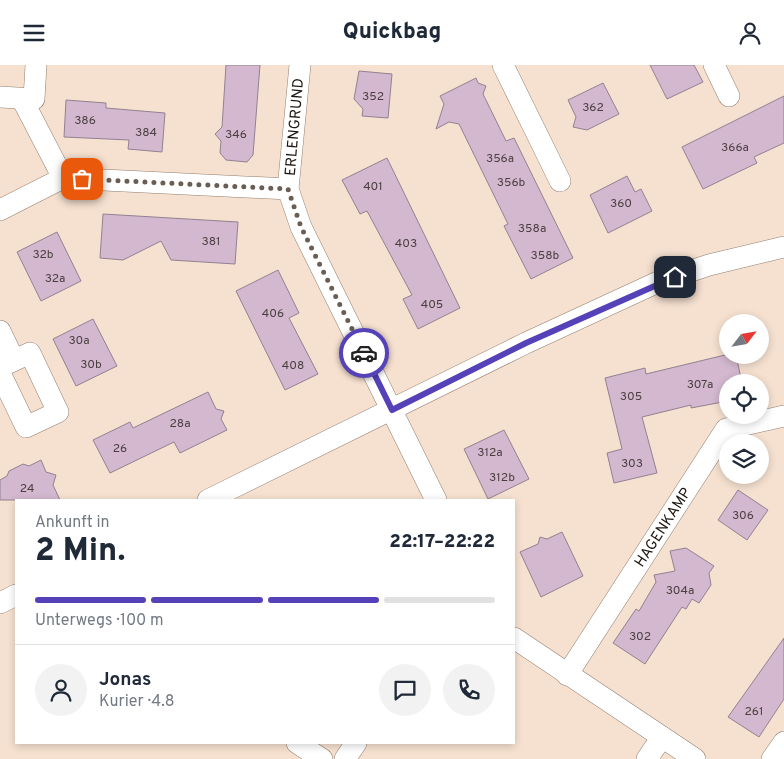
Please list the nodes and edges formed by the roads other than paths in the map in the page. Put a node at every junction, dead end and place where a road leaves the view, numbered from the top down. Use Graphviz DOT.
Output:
graph roads {
  1 [pos="36,65"];
  2 [pos="300,65"];
  3 [pos="502,65"];
  4 [pos="714,65"];
  5 [pos="729,96"];
  6 [pos="0,97"];
  7 [pos="22,99"];
  8 [pos="63,178"];
  9 [pos="560,181"];
  10 [pos="288,189"];
  11 [pos="0,210"];
  12 [pos="784,247"];
  13 [pos="0,331"];
  14 [pos="5,367"];
  15 [pos="392,410"];
  16 [pos="784,416"];
  17 [pos="210,499"];
  18 [pos="436,499"];
  19 [pos="15,596"];
  20 [pos="0,603"];
  21 [pos="515,639"];
  22 [pos="567,675"];
  23 [pos="662,737"];
  24 [pos="784,742"];
  25 [pos="299,744"];
  26 [pos="355,744"];
  27 [pos="322,759"];
  28 [pos="345,759"];
  29 [pos="647,759"];
  30 [pos="695,759"];
  31 [pos="772,759"];
  1 -- 7 [label="street"];
  2 -- 10 [label="street, ERLENGRUND"];
  3 -- 9 [label="street"];
  4 -- 5 [label="street"];
  6 -- 7 [label="street"];
  7 -- 8 [label="street"];
  8 -- 10 [label="street, ERLENGRUND"];
  8 -- 11 [label="street, ERLENGRUND"];
  10 -- 15 [label="street, ERLENGRUND"];
  12 -- 15 [label="street"];
  13 -- 14 [label="street"];
  15 -- 17 [label="street"];
  15 -- 18 [label="street"];
  16 -- 22 [label="street, HAGENKAMP"];
  19 -- 20 [label="street"];
  21 -- 22 [label="street"];
  22 -- 23 [label="street"];
  23 -- 29 [label="street"];
  23 -- 30 [label="street"];
  24 -- 31 [label="street"];
  25 -- 27 [label="street"];
  26 -- 28 [label="street"];
}
